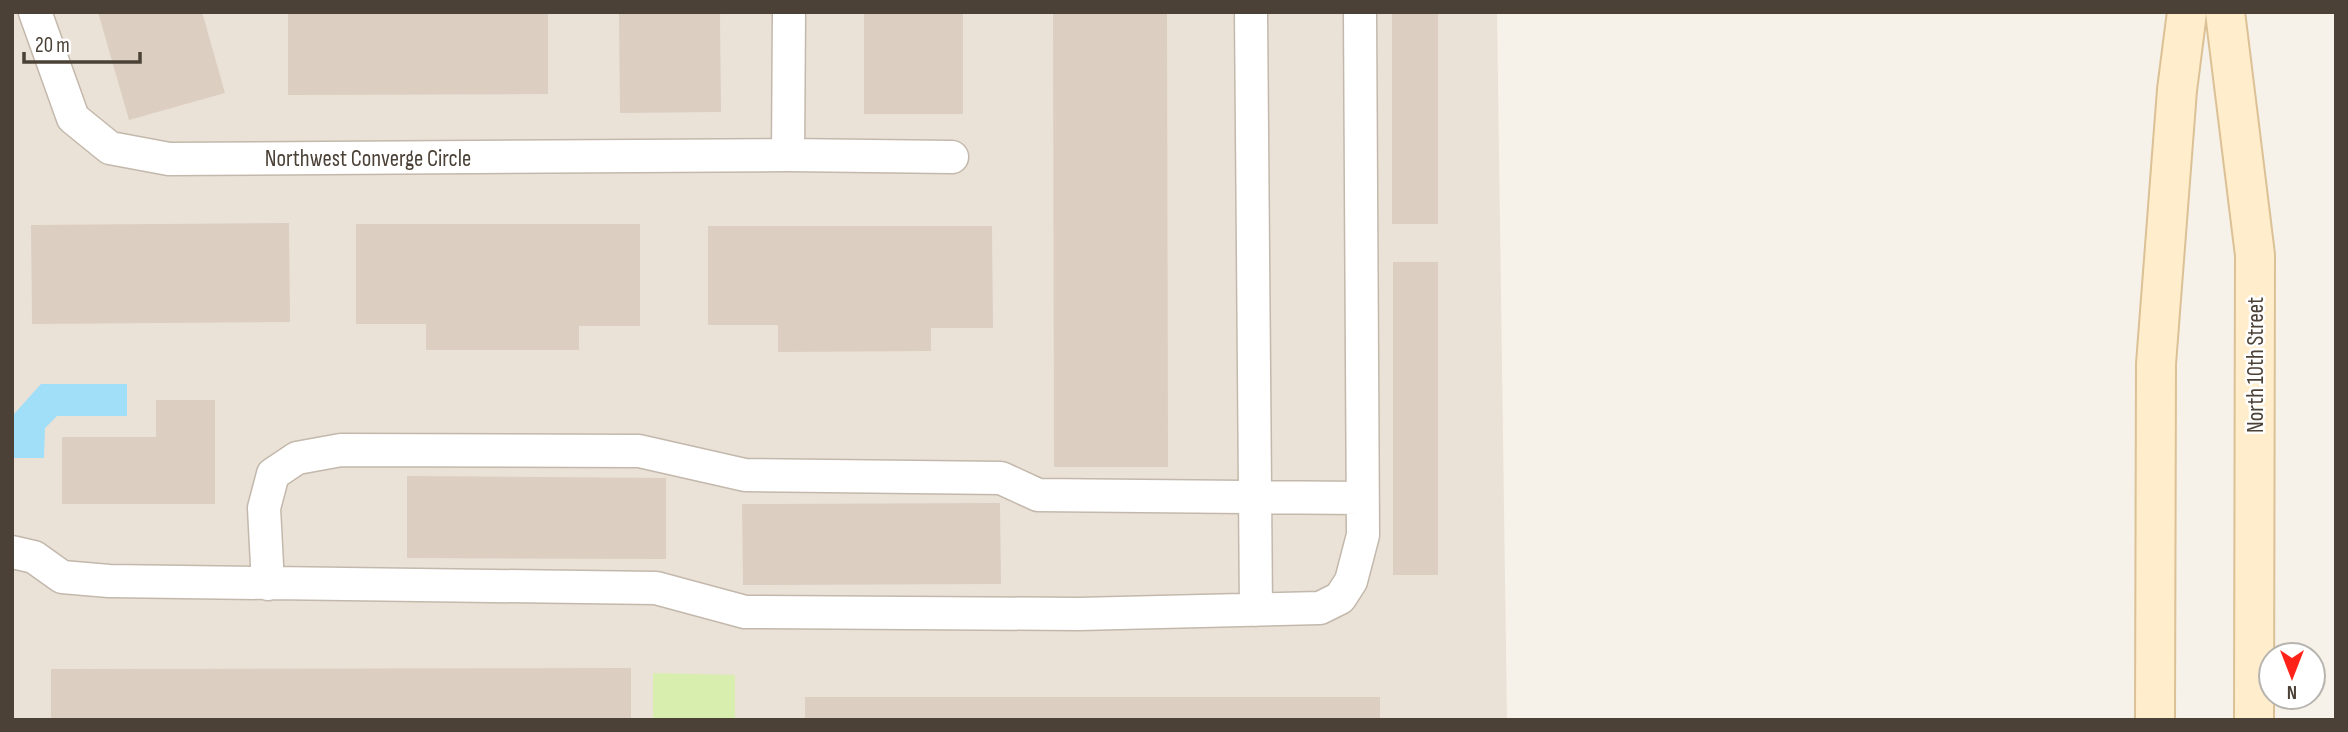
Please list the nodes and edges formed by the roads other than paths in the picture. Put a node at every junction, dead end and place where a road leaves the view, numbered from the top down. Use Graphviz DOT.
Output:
graph roads {
  1 [pos="35,12"];
  2 [pos="789,12"];
  3 [pos="1251,12"];
  4 [pos="1360,12"];
  5 [pos="2188,12"];
  6 [pos="2225,12"];
  7 [pos="788,155"];
  8 [pos="952,157"];
  9 [pos="1254,497"];
  10 [pos="1362,498"];
  11 [pos="12,552"];
  12 [pos="268,584"];
  13 [pos="1256,610"];
  14 [pos="2155,720"];
  15 [pos="2254,720"];
  1 -- 7 [label="street, Northwest Converge Circle"];
  2 -- 7 [label="street"];
  3 -- 9 [label="street"];
  4 -- 10 [label="street"];
  5 -- 14 [label="main road"];
  6 -- 15 [label="main road, North 10th Street"];
  7 -- 8 [label="street, Northwest Converge Circle"];
  9 -- 10 [label="street"];
  9 -- 12 [label="street"];
  9 -- 13 [label="street"];
  10 -- 13 [label="street"];
  11 -- 12 [label="street"];
  12 -- 13 [label="street"];
}
